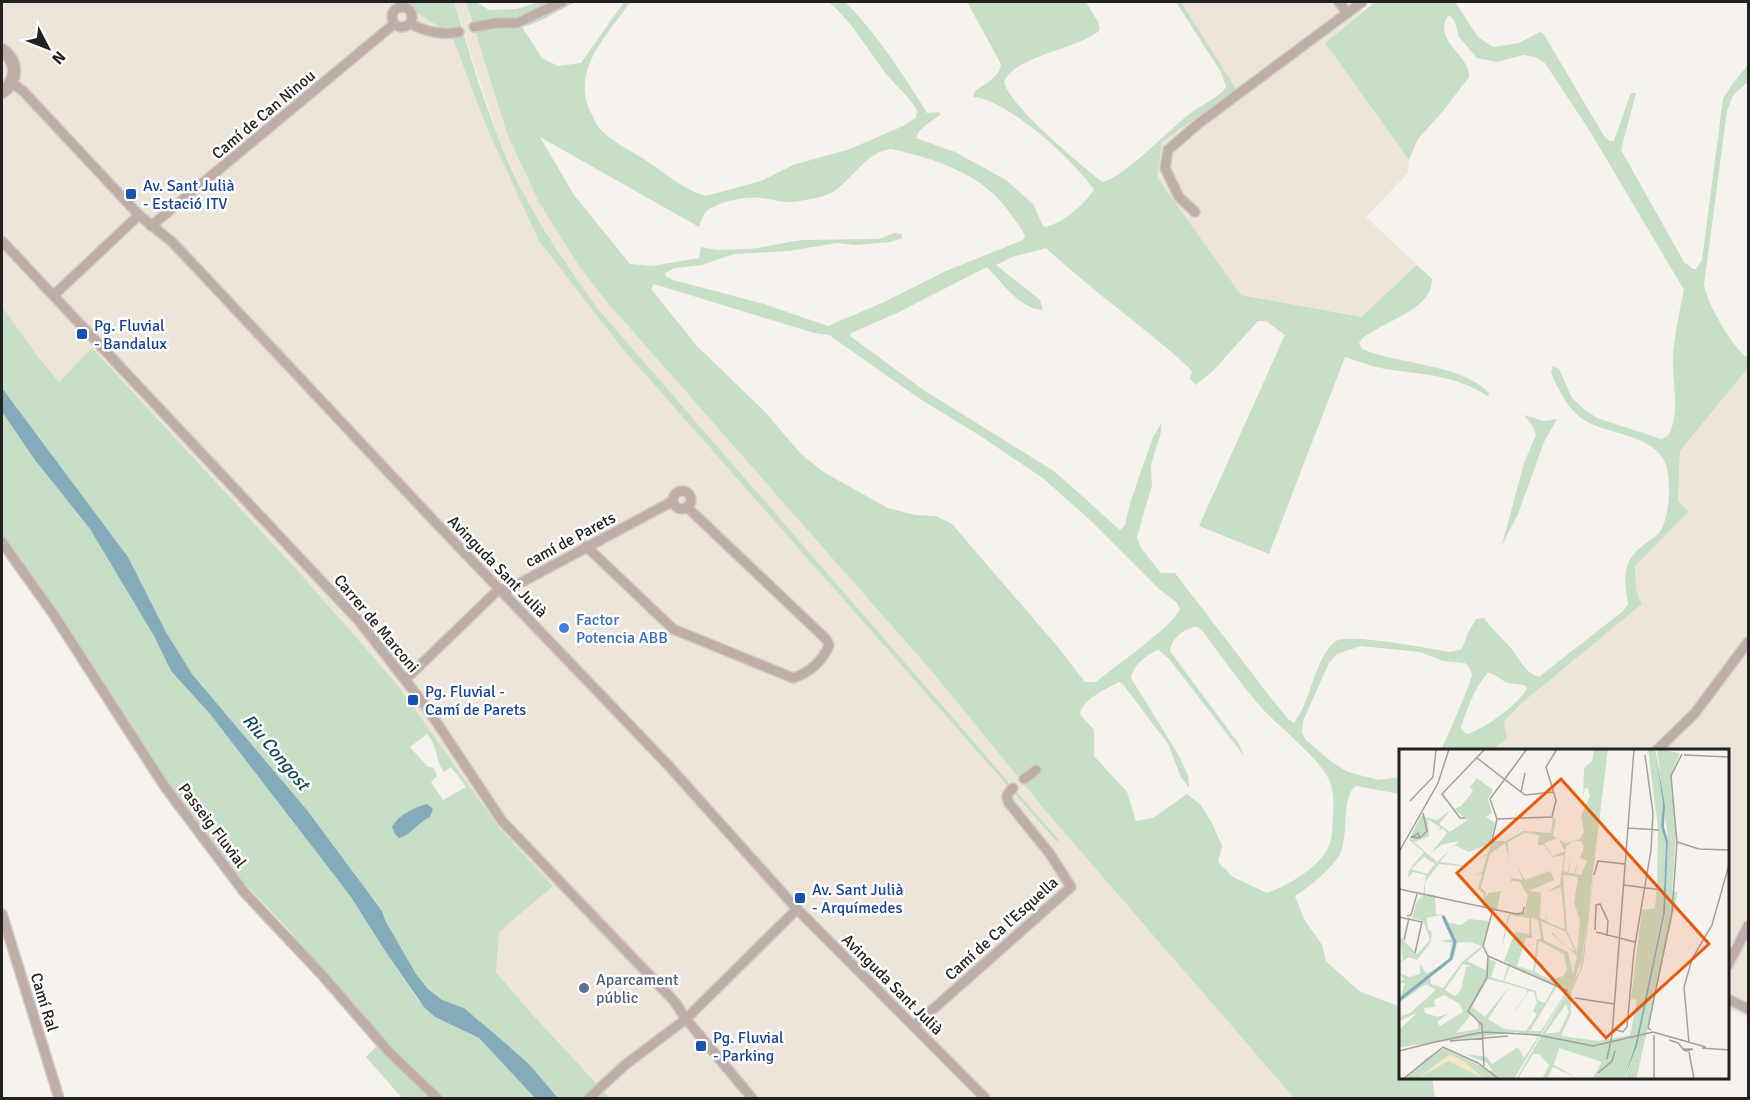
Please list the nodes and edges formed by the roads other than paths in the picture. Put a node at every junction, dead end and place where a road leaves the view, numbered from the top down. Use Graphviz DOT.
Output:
graph roads {
  1 [pos="562,2"];
  2 [pos="1339,2"];
  3 [pos="1362,2"];
  4 [pos="1347,13"];
  5 [pos="410,23"];
  6 [pos="394,24"];
  7 [pos="474,27"];
  8 [pos="459,32"];
  9 [pos="2,50"];
  10 [pos="11,82"];
  11 [pos="2,92"];
  12 [pos="1195,212"];
  13 [pos="140,215"];
  14 [pos="151,226"];
  15 [pos="2,241"];
  16 [pos="54,295"];
  17 [pos="673,501"];
  18 [pos="687,507"];
  19 [pos="2,542"];
  20 [pos="586,546"];
  21 [pos="499,589"];
  22 [pos="1749,642"];
  23 [pos="406,679"];
  24 [pos="1659,749"];
  25 [pos="1036,770"];
  26 [pos="1024,779"];
  27 [pos="1013,788"];
  28 [pos="797,909"];
  29 [pos="2,914"];
  30 [pos="1749,926"];
  31 [pos="1729,963"];
  32 [pos="1729,999"];
  33 [pos="1749,1009"];
  34 [pos="686,1018"];
  35 [pos="914,1026"];
  36 [pos="59,1098"];
  37 [pos="436,1098"];
  38 [pos="589,1098"];
  39 [pos="752,1098"];
  40 [pos="985,1098"];
  1 -- 7 [label="street"];
  2 -- 4 [label="street"];
  3 -- 4 [label="street"];
  4 -- 12 [label="street"];
  5 -- 6 [label="street"];
  5 -- 6 [label="street"];
  5 -- 8 [label="street"];
  6 -- 14 [label="street, Camí de Can Ninou"];
  9 -- 10 [label="street"];
  10 -- 11 [label="street"];
  10 -- 13 [label="street, Avinguda Sant Julià"];
  13 -- 14 [label="street, Avinguda Sant Julià"];
  13 -- 16 [label="street"];
  14 -- 21 [label="street, Avinguda Sant Julià"];
  15 -- 16 [label="street, Carrer de Marconi"];
  16 -- 23 [label="street, Carrer de Marconi"];
  17 -- 18 [label="street"];
  17 -- 18 [label="street"];
  17 -- 20 [label="street, camí de Parets"];
  18 -- 20 [label="street"];
  19 -- 37 [label="street, Passeig Fluvial"];
  20 -- 21 [label="street, camí de Parets"];
  21 -- 23 [label="street, camí de Parets"];
  21 -- 28 [label="street, Avinguda Sant Julià"];
  22 -- 24 [label="street"];
  23 -- 34 [label="street, Carrer de Marconi"];
  25 -- 26 [label="street"];
  27 -- 35 [label="street, Camí de Ca l'Esquella"];
  28 -- 34 [label="street"];
  28 -- 35 [label="street, Avinguda Sant Julià"];
  29 -- 36 [label="street, Camí Ral"];
  30 -- 31 [label="street"];
  32 -- 33 [label="street"];
  34 -- 38 [label="street"];
  34 -- 39 [label="street, Carrer de Marconi"];
  35 -- 40 [label="street, Avinguda Sant Julià"];
}
